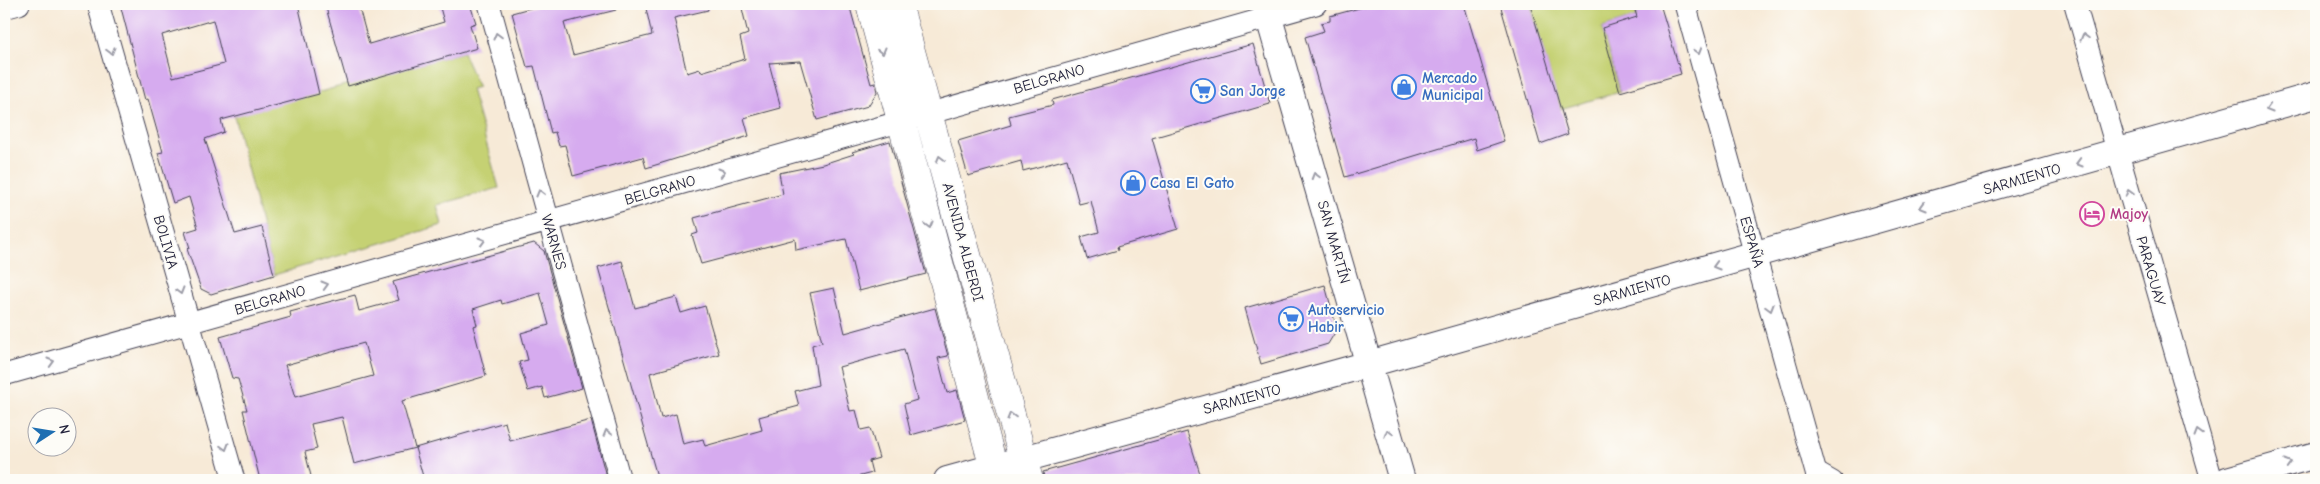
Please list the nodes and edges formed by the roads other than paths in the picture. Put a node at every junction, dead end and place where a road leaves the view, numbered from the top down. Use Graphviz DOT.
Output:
graph roads {
  1 [pos="19,4"];
  2 [pos="98,4"];
  3 [pos="489,4"];
  4 [pos="870,4"];
  5 [pos="898,4"];
  6 [pos="1316,4"];
  7 [pos="1685,4"];
  8 [pos="2075,4"];
  9 [pos="4,8"];
  10 [pos="1267,10"];
  11 [pos="2316,96"];
  12 [pos="928,113"];
  13 [pos="900,120"];
  14 [pos="2117,152"];
  15 [pos="548,223"];
  16 [pos="1755,255"];
  17 [pos="189,323"];
  18 [pos="1369,364"];
  19 [pos="4,375"];
  20 [pos="2316,455"];
  21 [pos="1026,469"];
  22 [pos="995,473"];
  23 [pos="1817,475"];
  24 [pos="234,480"];
  25 [pos="620,480"];
  26 [pos="947,480"];
  27 [pos="1402,480"];
  28 [pos="1834,480"];
  29 [pos="2212,480"];
  30 [pos="2227,480"];
  1 -- 9 [label="street"];
  2 -- 17 [label="street, BOLIVIA, one-way"];
  15 -- 3 [label="street, WARNES, one-way"];
  4 -- 13 [label="main road, AVENIDA ALBERDI, one-way"];
  5 -- 12 [label="main road, AVENIDA ALBERDI"];
  6 -- 10 [label="street, BELGRANO"];
  7 -- 16 [label="street, ESPAÑA, one-way"];
  14 -- 8 [label="street, PARAGUAY, one-way"];
  10 -- 12 [label="street, BELGRANO"];
  18 -- 10 [label="street, SAN MARTÍN, one-way"];
  11 -- 14 [label="street, SARMIENTO, one-way"];
  12 -- 13 [label="street, BELGRANO"];
  21 -- 12 [label="main road, AVENIDA ALBERDI, one-way"];
  15 -- 13 [label="street, BELGRANO, one-way"];
  13 -- 22 [label="main road, AVENIDA ALBERDI, one-way"];
  14 -- 16 [label="street, SARMIENTO, one-way"];
  29 -- 14 [label="street, PARAGUAY, one-way"];
  17 -- 15 [label="street, BELGRANO, one-way"];
  25 -- 15 [label="street, WARNES, one-way"];
  16 -- 18 [label="street, SARMIENTO, one-way"];
  16 -- 23 [label="street, ESPAÑA, one-way"];
  19 -- 17 [label="street, BELGRANO, one-way"];
  17 -- 24 [label="street, BOLIVIA, one-way"];
  18 -- 21 [label="street, SARMIENTO"];
  27 -- 18 [label="street, SAN MARTÍN, one-way"];
  30 -- 20 [label="street, one-way"];
  21 -- 22 [label="street, SARMIENTO"];
  22 -- 26 [label="street, SARMIENTO"];
  23 -- 28 [label="street"];
}
